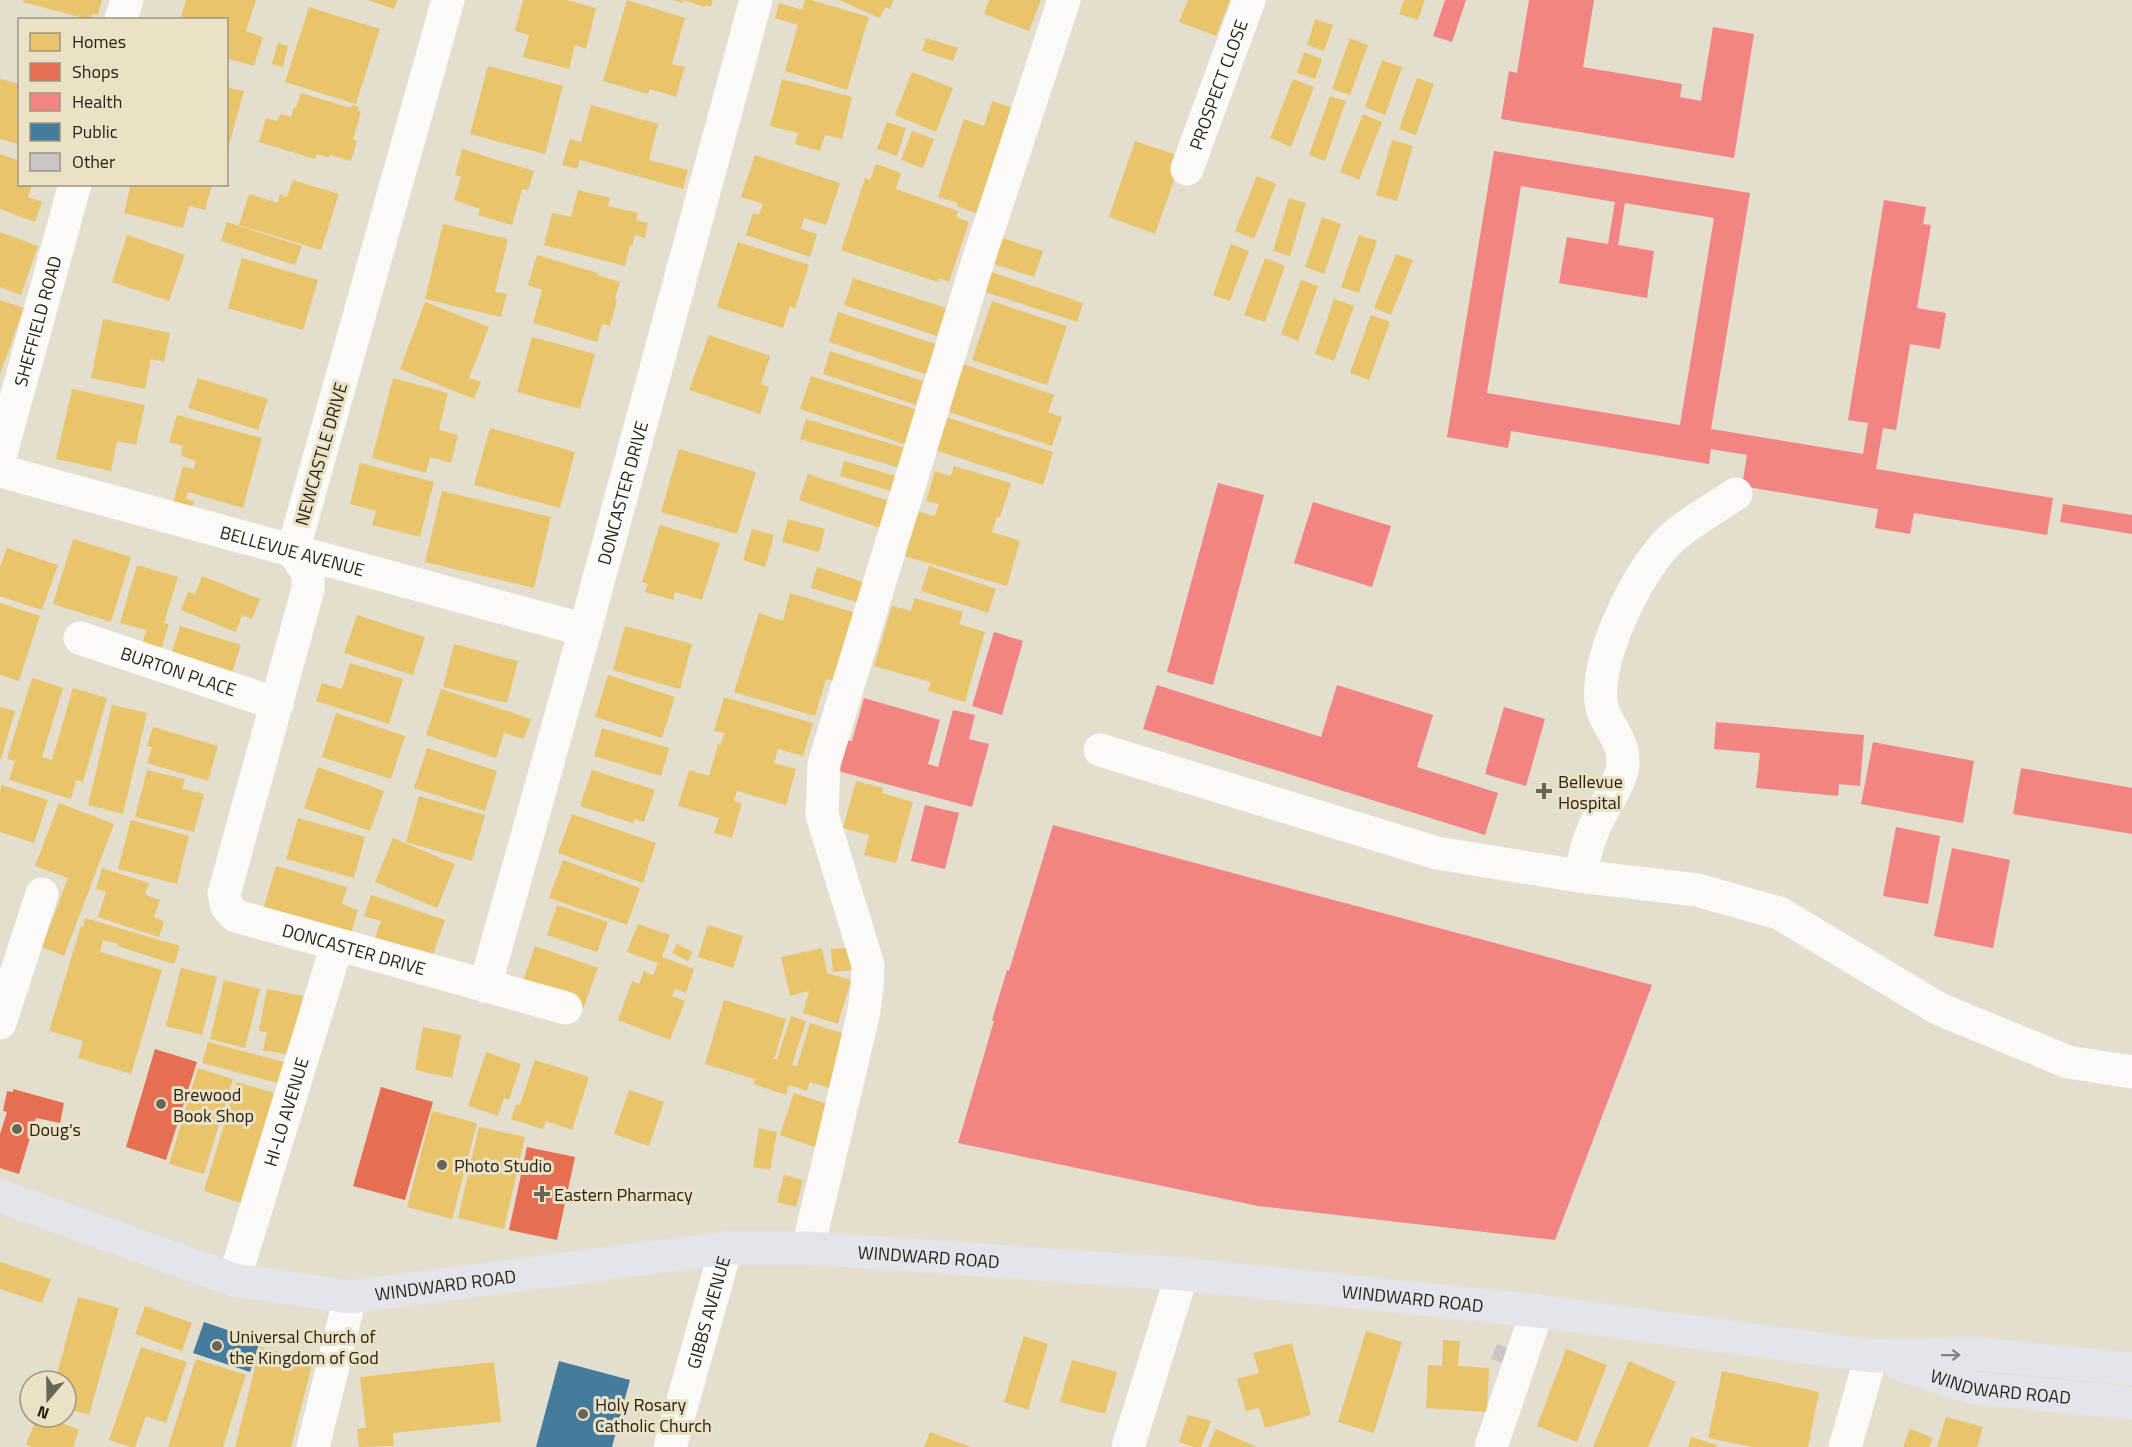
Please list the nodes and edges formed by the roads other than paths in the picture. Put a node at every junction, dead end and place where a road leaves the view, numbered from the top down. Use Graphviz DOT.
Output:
graph roads {
  1 [pos="127,0"];
  2 [pos="448,0"];
  3 [pos="756,0"];
  4 [pos="1064,0"];
  5 [pos="1249,0"];
  6 [pos="122,18"];
  7 [pos="1187,169"];
  8 [pos="74,186"];
  9 [pos="0,457"];
  10 [pos="0,471"];
  11 [pos="1736,494"];
  12 [pos="293,551"];
  13 [pos="585,630"];
  14 [pos="80,638"];
  15 [pos="277,704"];
  16 [pos="1100,750"];
  17 [pos="1580,876"];
  18 [pos="42,894"];
  19 [pos="227,907"];
  20 [pos="337,945"];
  21 [pos="485,986"];
  22 [pos="566,1008"];
  23 [pos="0,1023"];
  24 [pos="2132,1072"];
  25 [pos="0,1196"];
  26 [pos="726,1248"];
  27 [pos="808,1248"];
  28 [pos="1182,1274"];
  29 [pos="234,1280"];
  30 [pos="350,1297"];
  31 [pos="1537,1311"];
  32 [pos="1871,1356"];
  33 [pos="2132,1369"];
  34 [pos="2132,1403"];
  35 [pos="313,1447"];
  36 [pos="670,1447"];
  37 [pos="1128,1447"];
  38 [pos="1491,1447"];
  39 [pos="1845,1447"];
  1 -- 6 [label="street"];
  2 -- 12 [label="street, NEWCASTLE DRIVE"];
  3 -- 13 [label="street, DONCASTER DRIVE"];
  4 -- 27 [label="street"];
  5 -- 7 [label="street, PROSPECT CLOSE"];
  8 -- 9 [label="street, SHEFFIELD ROAD"];
  10 -- 12 [label="street, BELLEVUE AVENUE"];
  11 -- 17 [label="street"];
  12 -- 13 [label="street, BELLEVUE AVENUE"];
  12 -- 15 [label="street, NEWCASTLE DRIVE"];
  13 -- 21 [label="street, DONCASTER DRIVE"];
  14 -- 15 [label="street, BURTON PLACE"];
  15 -- 19 [label="street, NEWCASTLE DRIVE"];
  16 -- 17 [label="street"];
  17 -- 24 [label="street"];
  18 -- 23 [label="street"];
  19 -- 20 [label="street, DONCASTER DRIVE"];
  20 -- 21 [label="street, DONCASTER DRIVE"];
  20 -- 29 [label="street, HI-LO AVENUE"];
  21 -- 22 [label="street, DONCASTER DRIVE"];
  25 -- 29 [label="main road, WINDWARD ROAD"];
  26 -- 27 [label="main road, WINDWARD ROAD"];
  26 -- 30 [label="main road, WINDWARD ROAD"];
  26 -- 36 [label="street, GIBBS AVENUE"];
  27 -- 28 [label="main road, WINDWARD ROAD"];
  28 -- 31 [label="main road, WINDWARD ROAD"];
  28 -- 37 [label="street"];
  29 -- 30 [label="main road, WINDWARD ROAD"];
  30 -- 35 [label="street"];
  31 -- 32 [label="main road, WINDWARD ROAD"];
  31 -- 38 [label="street"];
  32 -- 33 [label="main road, WINDWARD ROAD, one-way"];
  32 -- 34 [label="main road, WINDWARD ROAD"];
  32 -- 39 [label="street"];
}
